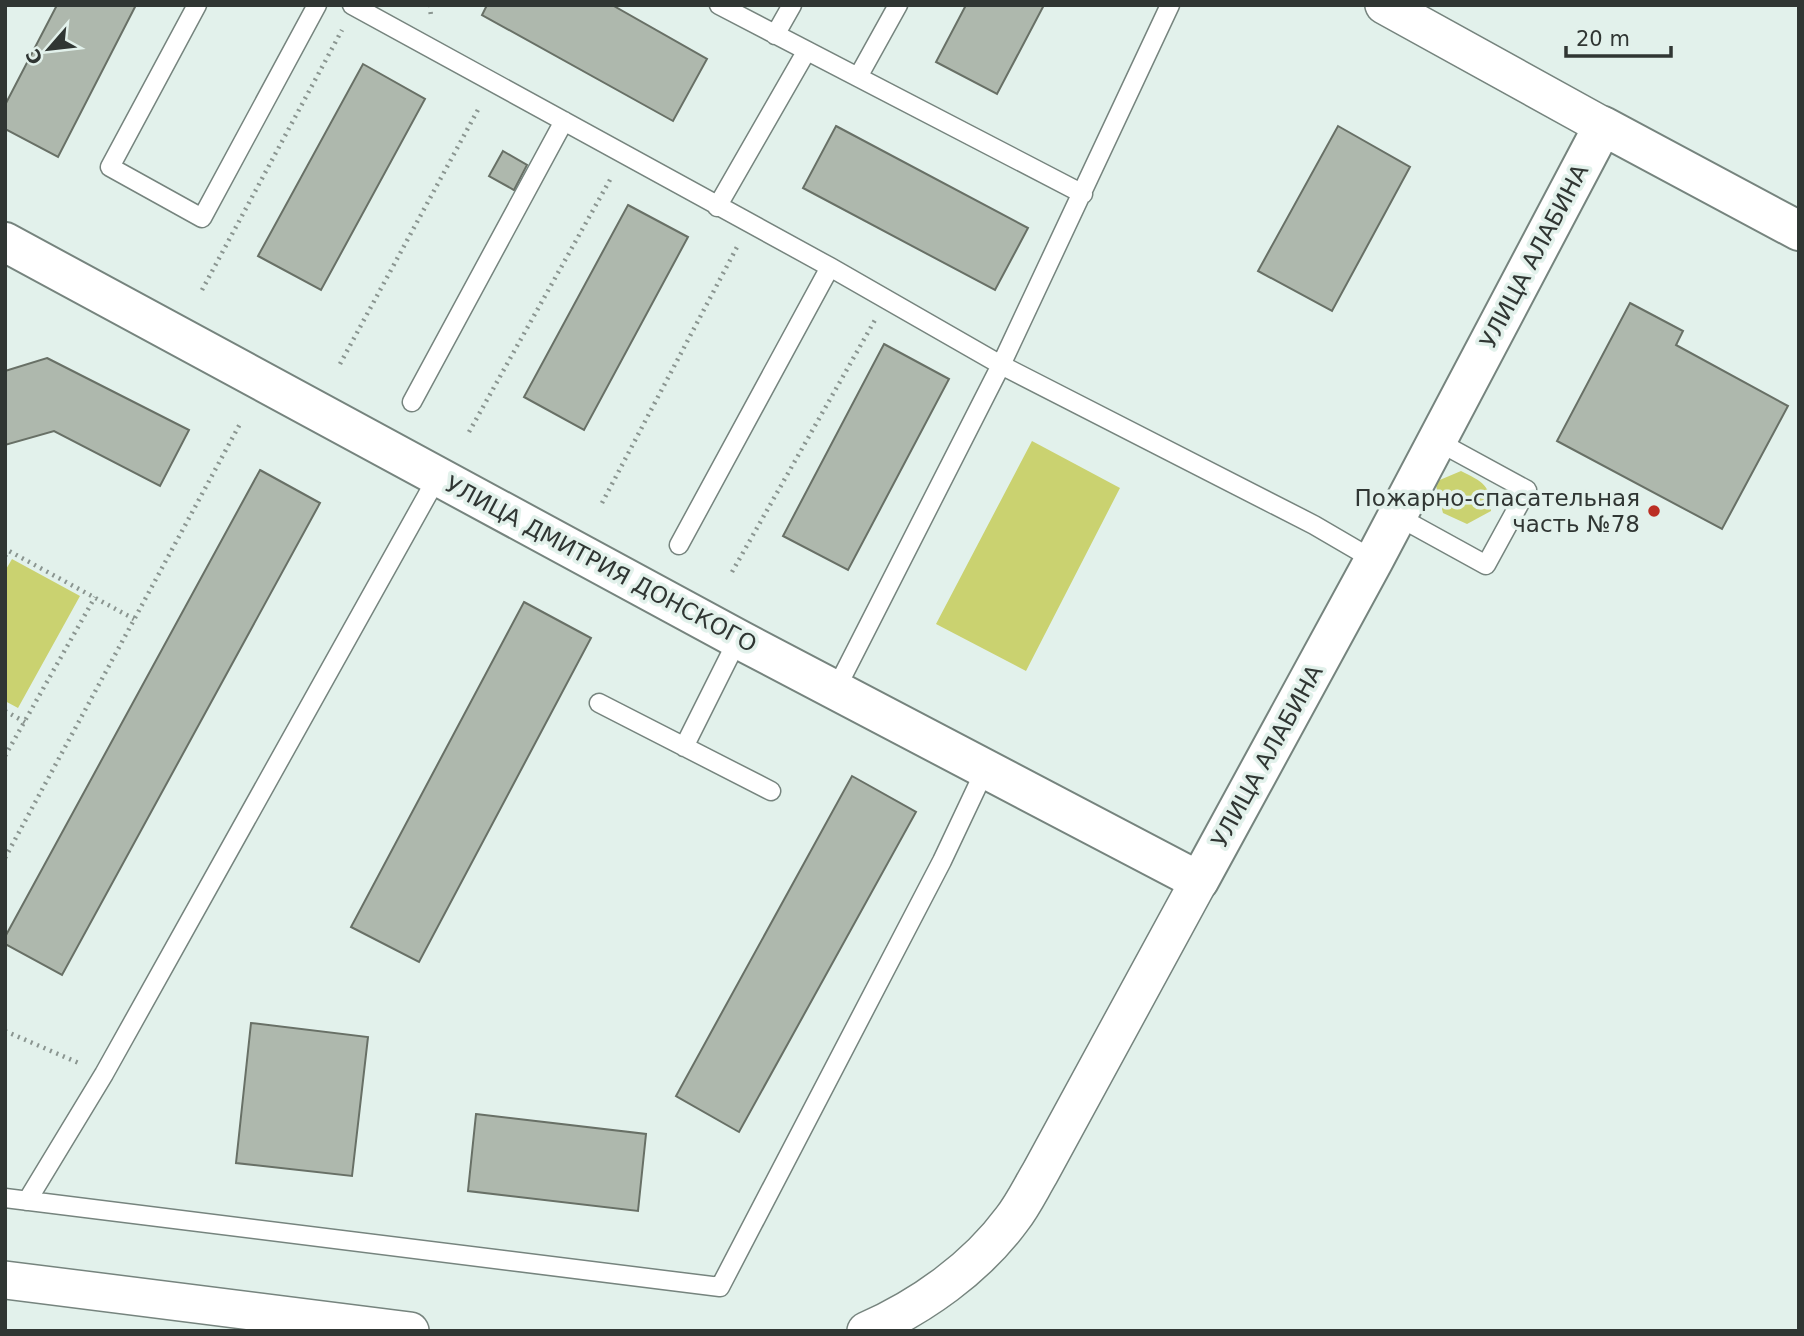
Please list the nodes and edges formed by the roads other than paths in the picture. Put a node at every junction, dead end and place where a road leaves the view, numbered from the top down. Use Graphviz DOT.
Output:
graph roads {
  1 [pos="197,5"];
  2 [pos="317,5"];
  3 [pos="352,5"];
  4 [pos="719,5"];
  5 [pos="792,5"];
  6 [pos="898,5"];
  7 [pos="1170,5"];
  8 [pos="1384,5"];
  9 [pos="775,35"];
  10 [pos="806,52"];
  11 [pos="858,77"];
  12 [pos="564,121"];
  13 [pos="1603,126"];
  14 [pos="1083,194"];
  15 [pos="717,207"];
  16 [pos="1799,231"];
  17 [pos="5,242"];
  18 [pos="830,267"];
  19 [pos="1001,365"];
  20 [pos="412,401"];
  21 [pos="1437,440"];
  22 [pos="438,476"];
  23 [pos="1397,516"];
  24 [pos="679,545"];
  25 [pos="1374,560"];
  26 [pos="738,639"];
  27 [pos="835,691"];
  28 [pos="598,703"];
  29 [pos="684,747"];
  30 [pos="985,770"];
  31 [pos="771,791"];
  32 [pos="1199,881"];
  33 [pos="5,1198"];
  34 [pos="27,1201"];
  35 [pos="5,1280"];
  36 [pos="410,1331"];
  37 [pos="866,1331"];
  1 -- 2 [label="lane"];
  3 -- 12 [label="lane"];
  4 -- 9 [label="lane"];
  5 -- 9 [label="lane"];
  6 -- 11 [label="lane"];
  7 -- 14 [label="lane"];
  8 -- 13 [label="street"];
  9 -- 10 [label="lane"];
  10 -- 11 [label="lane"];
  10 -- 15 [label="lane"];
  11 -- 14 [label="lane"];
  12 -- 15 [label="lane"];
  12 -- 20 [label="lane"];
  13 -- 16 [label="street"];
  13 -- 21 [label="street, УЛИЦА АЛАБИНА"];
  14 -- 19 [label="lane"];
  15 -- 18 [label="lane"];
  17 -- 22 [label="street, УЛИЦА ДМИТРИЯ ДОНСКОГО"];
  18 -- 19 [label="lane"];
  18 -- 24 [label="lane"];
  19 -- 25 [label="lane"];
  19 -- 27 [label="lane"];
  21 -- 23 [label="street, УЛИЦА АЛАБИНА"];
  21 -- 23 [label="lane"];
  22 -- 26 [label="street, УЛИЦА ДМИТРИЯ ДОНСКОГО"];
  22 -- 34 [label="lane"];
  23 -- 25 [label="street, УЛИЦА АЛАБИНА"];
  25 -- 32 [label="street, УЛИЦА АЛАБИНА"];
  26 -- 27 [label="street, УЛИЦА ДМИТРИЯ ДОНСКОГО"];
  26 -- 29 [label="lane"];
  27 -- 30 [label="street, УЛИЦА ДМИТРИЯ ДОНСКОГО"];
  28 -- 29 [label="lane"];
  29 -- 31 [label="lane"];
  30 -- 32 [label="street, УЛИЦА ДМИТРИЯ ДОНСКОГО"];
  30 -- 34 [label="lane"];
  32 -- 37 [label="street, УЛИЦА АЛАБИНА"];
  33 -- 34 [label="lane"];
  35 -- 36 [label="street"];
}
